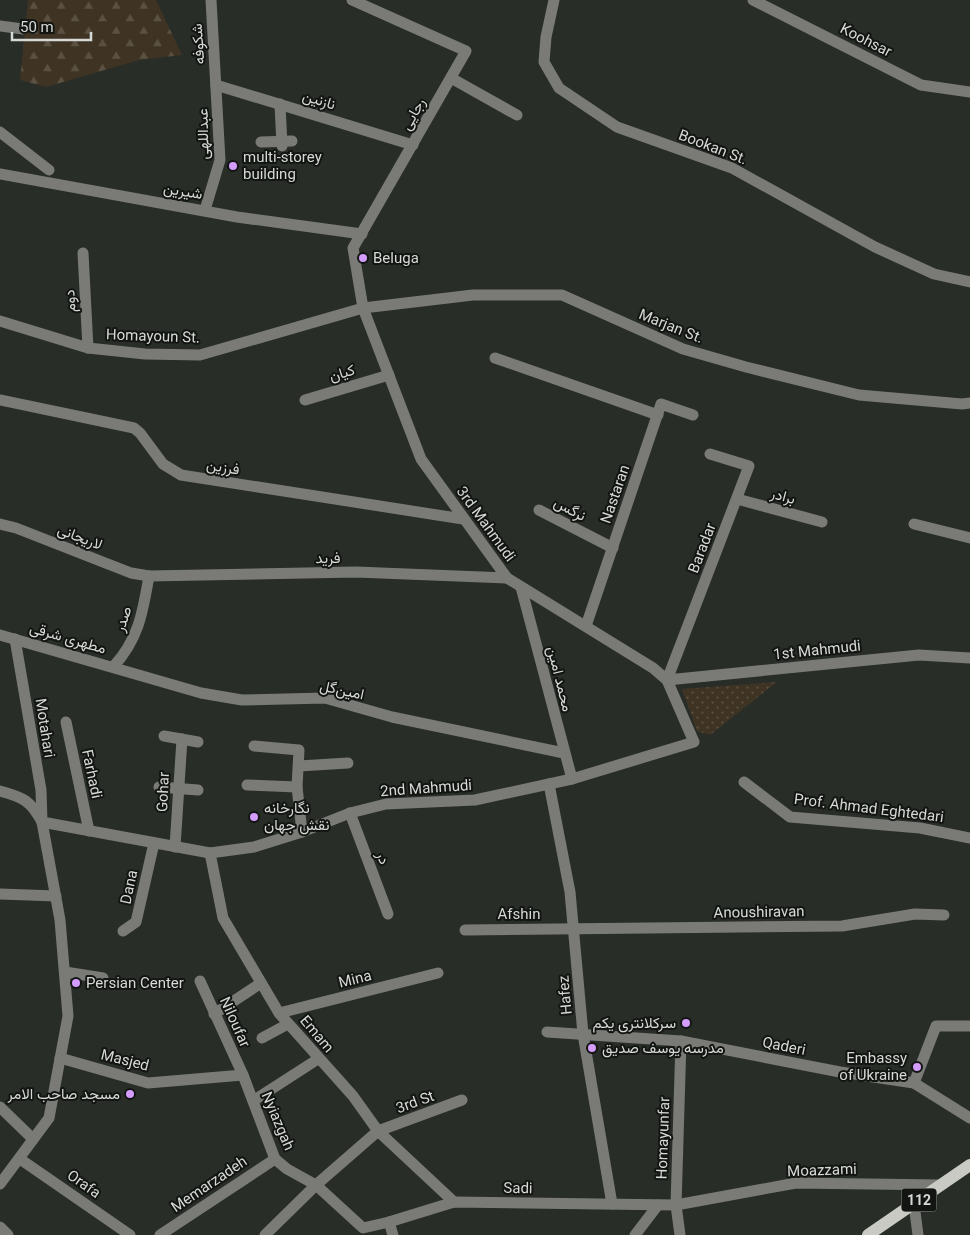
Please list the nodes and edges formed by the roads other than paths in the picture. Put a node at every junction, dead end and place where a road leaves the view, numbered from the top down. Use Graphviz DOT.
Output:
graph roads {
  1 [pos="211,0"];
  2 [pos="352,0"];
  3 [pos="554,0"];
  4 [pos="753,0"];
  5 [pos="0,26"];
  6 [pos="23,28"];
  7 [pos="451,78"];
  8 [pos="216,85"];
  9 [pos="970,92"];
  10 [pos="280,104"];
  11 [pos="517,115"];
  12 [pos="0,132"];
  13 [pos="260,142"];
  14 [pos="413,145"];
  15 [pos="50,170"];
  16 [pos="0,174"];
  17 [pos="205,210"];
  18 [pos="362,234"];
  19 [pos="82,253"];
  20 [pos="970,282"];
  21 [pos="363,308"];
  22 [pos="0,321"];
  23 [pos="88,348"];
  24 [pos="495,358"];
  25 [pos="389,375"];
  26 [pos="0,400"];
  27 [pos="305,400"];
  28 [pos="970,403"];
  29 [pos="658,415"];
  30 [pos="693,415"];
  31 [pos="710,454"];
  32 [pos="736,499"];
  33 [pos="539,510"];
  34 [pos="463,519"];
  35 [pos="822,522"];
  36 [pos="0,524"];
  37 [pos="914,524"];
  38 [pos="970,538"];
  39 [pos="612,548"];
  40 [pos="149,576"];
  41 [pos="507,578"];
  42 [pos="521,587"];
  43 [pos="586,626"];
  44 [pos="0,635"];
  45 [pos="15,639"];
  46 [pos="970,658"];
  47 [pos="113,667"];
  48 [pos="668,680"];
  49 [pos="66,722"];
  50 [pos="164,736"];
  51 [pos="182,739"];
  52 [pos="198,742"];
  53 [pos="254,746"];
  54 [pos="564,753"];
  55 [pos="348,763"];
  56 [pos="300,766"];
  57 [pos="572,779"];
  58 [pos="744,782"];
  59 [pos="549,784"];
  60 [pos="247,785"];
  61 [pos="159,787"];
  62 [pos="297,787"];
  63 [pos="178,789"];
  64 [pos="198,790"];
  65 [pos="0,791"];
  66 [pos="350,813"];
  67 [pos="42,822"];
  68 [pos="89,832"];
  69 [pos="302,832"];
  70 [pos="970,838"];
  71 [pos="154,843"];
  72 [pos="175,846"];
  73 [pos="210,853"];
  74 [pos="0,894"];
  75 [pos="56,896"];
  76 [pos="388,914"];
  77 [pos="944,915"];
  78 [pos="574,929"];
  79 [pos="465,930"];
  80 [pos="124,931"];
  81 [pos="65,972"];
  82 [pos="438,973"];
  83 [pos="103,978"];
  84 [pos="200,981"];
  85 [pos="261,983"];
  86 [pos="279,1013"];
  87 [pos="214,1014"];
  88 [pos="288,1024"];
  89 [pos="970,1026"];
  90 [pos="547,1032"];
  91 [pos="583,1034"];
  92 [pos="262,1038"];
  93 [pos="681,1041"];
  94 [pos="60,1058"];
  95 [pos="318,1059"];
  96 [pos="243,1075"];
  97 [pos="914,1083"];
  98 [pos="462,1100"];
  99 [pos="253,1102"];
  100 [pos="0,1107"];
  101 [pos="970,1118"];
  102 [pos="378,1131"];
  103 [pos="33,1140"];
  104 [pos="20,1159"];
  105 [pos="275,1159"];
  106 [pos="970,1166"];
  107 [pos="0,1184"];
  108 [pos="316,1185"];
  109 [pos="941,1185"];
  110 [pos="454,1202"];
  111 [pos="612,1204"];
  112 [pos="914,1204"];
  113 [pos="658,1205"];
  114 [pos="676,1205"];
  115 [pos="389,1222"];
  116 [pos="0,1227"];
  117 [pos="363,1228"];
  118 [pos="127,1234"];
  119 [pos="8,1235"];
  120 [pos="160,1235"];
  121 [pos="265,1235"];
  122 [pos="393,1235"];
  123 [pos="635,1235"];
  124 [pos="680,1235"];
  125 [pos="868,1235"];
  126 [pos="918,1235"];
  1 -- 8 [label="street, شکوفه"];
  2 -- 7 [label="street, رجایی"];
  3 -- 20 [label="street, Bookan St."];
  4 -- 9 [label="street, Koohsar"];
  5 -- 6 [label="street"];
  7 -- 11 [label="street"];
  7 -- 14 [label="street, رجایی"];
  8 -- 10 [label="street, نازنین"];
  8 -- 17 [label="street, عبداللهی"];
  10 -- 13 [label="street"];
  10 -- 14 [label="street, نازنین"];
  12 -- 15 [label="street"];
  14 -- 18 [label="street, رجایی"];
  16 -- 17 [label="street, شیرین"];
  17 -- 18 [label="street, شیرین"];
  18 -- 21 [label="street, رجایی"];
  19 -- 23 [label="street, دوم"];
  21 -- 23 [label="street, Homayoun St."];
  21 -- 25 [label="street, 3rd Mahmudi"];
  21 -- 28 [label="street, Marjan St."];
  22 -- 23 [label="street, Homayoun St."];
  24 -- 29 [label="street"];
  25 -- 27 [label="street, کیان"];
  25 -- 34 [label="street, 3rd Mahmudi"];
  26 -- 34 [label="street, فرزین"];
  29 -- 30 [label="street"];
  29 -- 39 [label="street, Nastaran"];
  31 -- 32 [label="street, Baradar"];
  32 -- 35 [label="street, برادر"];
  32 -- 48 [label="street, Baradar"];
  33 -- 39 [label="street, نرگس"];
  34 -- 41 [label="street, 3rd Mahmudi"];
  36 -- 40 [label="street, لاریجانی"];
  37 -- 38 [label="street"];
  39 -- 43 [label="street, Nastaran"];
  40 -- 41 [label="street, فرید"];
  40 -- 47 [label="street, صدر"];
  41 -- 42 [label="street, 3rd Mahmudi"];
  42 -- 43 [label="street, 3rd Mahmudi"];
  42 -- 54 [label="street, محمد امین"];
  43 -- 48 [label="street, 3rd Mahmudi"];
  44 -- 45 [label="street, مطهری شرقی"];
  45 -- 47 [label="street, مطهری شرقی"];
  45 -- 67 [label="street, Motahari"];
  46 -- 48 [label="street, 1st Mahmudi"];
  47 -- 54 [label="street, امین‌گل"];
  48 -- 57 [label="street, 2nd Mahmudi"];
  49 -- 68 [label="street, Farhadi"];
  50 -- 51 [label="street"];
  51 -- 52 [label="street"];
  51 -- 63 [label="street, Gohar"];
  53 -- 56 [label="street"];
  54 -- 57 [label="street, محمد امین"];
  55 -- 56 [label="street"];
  56 -- 62 [label="street"];
  57 -- 59 [label="street, 2nd Mahmudi"];
  58 -- 70 [label="street, Prof. Ahmad Eghtedari"];
  59 -- 66 [label="street, 2nd Mahmudi"];
  59 -- 78 [label="street, Hafez"];
  60 -- 62 [label="street"];
  61 -- 63 [label="street"];
  62 -- 69 [label="street"];
  63 -- 64 [label="street"];
  63 -- 72 [label="street, Gohar"];
  65 -- 67 [label="street"];
  66 -- 69 [label="street, 2nd Mahmudi"];
  66 -- 76 [label="street, در"];
  67 -- 68 [label="street, 2nd Mahmudi"];
  67 -- 75 [label="street, Motahari"];
  68 -- 71 [label="street, 2nd Mahmudi"];
  69 -- 73 [label="street, 2nd Mahmudi"];
  71 -- 72 [label="street, 2nd Mahmudi"];
  71 -- 80 [label="street, Dana"];
  72 -- 73 [label="street, 2nd Mahmudi"];
  73 -- 85 [label="street, Emam"];
  74 -- 75 [label="street"];
  75 -- 81 [label="street, Motahari"];
  77 -- 78 [label="street, Anoushiravan"];
  78 -- 79 [label="street, Afshin"];
  78 -- 91 [label="street, Hafez"];
  81 -- 83 [label="street"];
  81 -- 94 [label="street, Motahari"];
  82 -- 86 [label="street, Mina"];
  84 -- 87 [label="street, Niloufar"];
  85 -- 86 [label="street, Emam"];
  85 -- 87 [label="street"];
  86 -- 88 [label="street, Emam"];
  87 -- 96 [label="street, Niloufar"];
  88 -- 92 [label="street"];
  88 -- 95 [label="street, Emam"];
  89 -- 97 [label="street"];
  90 -- 91 [label="street, Qaderi"];
  91 -- 93 [label="street, Qaderi"];
  91 -- 111 [label="street, Hafez"];
  93 -- 97 [label="street, Qaderi"];
  93 -- 114 [label="street, Homayunfar"];
  94 -- 96 [label="street, Masjed"];
  94 -- 103 [label="street, Motahari"];
  95 -- 99 [label="street"];
  95 -- 102 [label="street, Emam"];
  96 -- 99 [label="street, Nyiazgah"];
  97 -- 101 [label="street, Qaderi"];
  98 -- 102 [label="street, 3rd St"];
  99 -- 105 [label="street, Nyiazgah"];
  100 -- 103 [label="street"];
  102 -- 108 [label="street"];
  102 -- 110 [label="street, Emam"];
  103 -- 104 [label="street, Motahari"];
  104 -- 107 [label="street, Motahari"];
  104 -- 118 [label="street, Orafa"];
  105 -- 108 [label="street, Nyiazgah"];
  105 -- 120 [label="street, Memarzadeh"];
  106 -- 109 [label="main road, 112"];
  108 -- 117 [label="street, Nyiazgah"];
  108 -- 121 [label="street"];
  109 -- 112 [label="main road, 112"];
  109 -- 114 [label="street, Moazzami"];
  110 -- 111 [label="street, Sadi"];
  110 -- 115 [label="street, Sadi"];
  111 -- 113 [label="street, Sadi"];
  112 -- 125 [label="main road, 112"];
  112 -- 126 [label="street"];
  113 -- 114 [label="street, Sadi"];
  113 -- 123 [label="street"];
  114 -- 124 [label="street, Homayunfar"];
  115 -- 117 [label="street, Sadi"];
  115 -- 122 [label="street"];
  116 -- 119 [label="street"];
}
